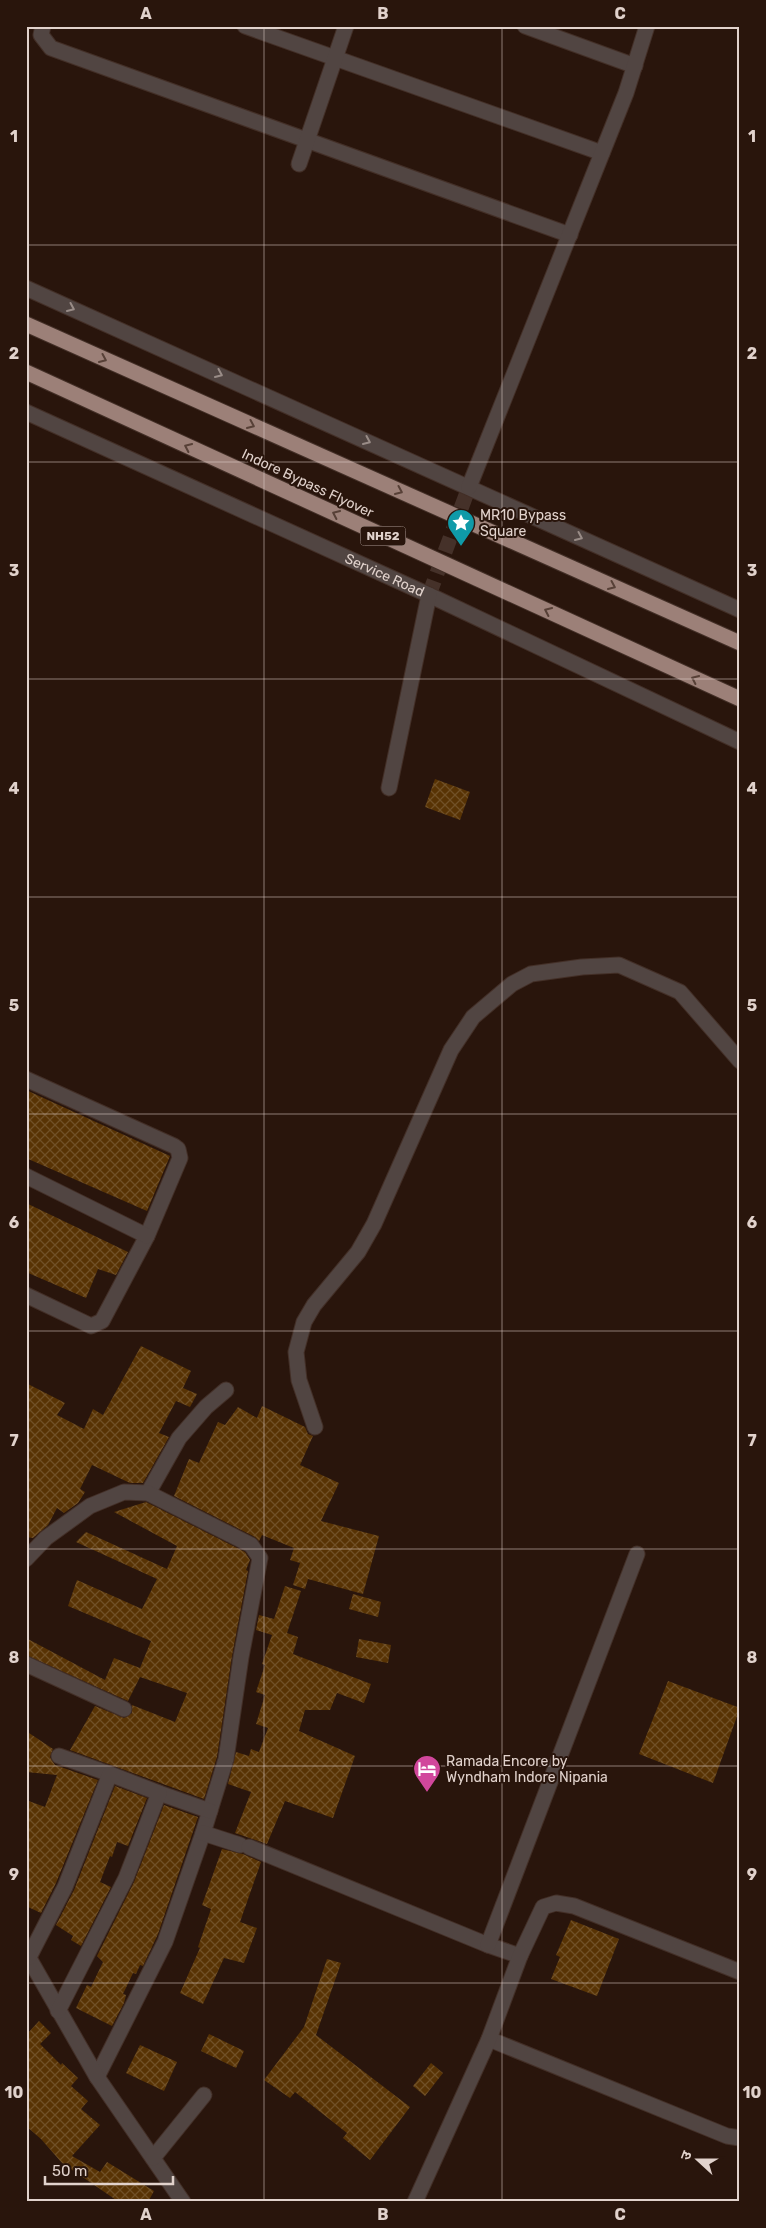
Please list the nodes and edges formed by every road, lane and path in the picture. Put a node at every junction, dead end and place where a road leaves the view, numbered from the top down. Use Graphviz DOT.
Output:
graph roads {
  1 [pos="43,26"];
  2 [pos="245,26"];
  3 [pos="346,26"];
  4 [pos="525,26"];
  5 [pos="647,26"];
  6 [pos="334,58"];
  7 [pos="635,66"];
  8 [pos="307,140"];
  9 [pos="602,153"];
  10 [pos="299,164"];
  11 [pos="570,234"];
  12 [pos="26,288"];
  13 [pos="26,324"];
  14 [pos="26,372"];
  15 [pos="26,412"];
  16 [pos="469,486"];
  17 [pos="429,595"];
  18 [pos="740,610"];
  19 [pos="740,643"];
  20 [pos="740,699"];
  21 [pos="740,742"];
  22 [pos="389,788"];
  23 [pos="740,1061"];
  24 [pos="26,1079"];
  25 [pos="26,1176"];
  26 [pos="147,1236"];
  27 [pos="26,1295"];
  28 [pos="226,1390"];
  29 [pos="315,1427"];
  30 [pos="148,1493"];
  31 [pos="637,1554"];
  32 [pos="26,1559"];
  33 [pos="26,1664"];
  34 [pos="124,1709"];
  35 [pos="59,1756"];
  36 [pos="110,1774"];
  37 [pos="158,1793"];
  38 [pos="210,1811"];
  39 [pos="203,1833"];
  40 [pos="488,1945"];
  41 [pos="28,1955"];
  42 [pos="520,1956"];
  43 [pos="740,1972"];
  44 [pos="58,2010"];
  45 [pos="489,2039"];
  46 [pos="97,2076"];
  47 [pos="204,2095"];
  48 [pos="740,2138"];
  49 [pos="153,2158"];
  50 [pos="183,2202"];
  51 [pos="415,2202"];
  1 -- 8 [label="street"];
  2 -- 6 [label="street"];
  3 -- 6 [label="street"];
  4 -- 7 [label="street"];
  5 -- 7 [label="street"];
  6 -- 8 [label="street"];
  6 -- 9 [label="street"];
  7 -- 9 [label="street"];
  8 -- 10 [label="street"];
  8 -- 11 [label="street"];
  9 -- 11 [label="street"];
  11 -- 16 [label="street"];
  12 -- 16 [label="street, one-way"];
  13 -- 19 [label="highway, Indore Bypass Flyover, one-way, bridge"];
  20 -- 14 [label="highway, Indore Bypass Flyover / NH52, one-way, bridge"];
  15 -- 17 [label="street, Service Road"];
  16 -- 18 [label="street, one-way"];
  17 -- 21 [label="street, Service Road"];
  17 -- 22 [label="street"];
  23 -- 29 [label="street"];
  24 -- 26 [label="street"];
  25 -- 26 [label="street"];
  26 -- 27 [label="street"];
  28 -- 30 [label="street"];
  30 -- 32 [label="street"];
  30 -- 38 [label="street"];
  31 -- 40 [label="street"];
  33 -- 34 [label="street"];
  35 -- 36 [label="street"];
  36 -- 37 [label="street"];
  36 -- 41 [label="street"];
  37 -- 38 [label="street"];
  37 -- 44 [label="street"];
  38 -- 39 [label="street"];
  39 -- 40 [label="street"];
  39 -- 46 [label="street"];
  40 -- 42 [label="street"];
  41 -- 44 [label="street"];
  42 -- 43 [label="street"];
  42 -- 45 [label="street"];
  44 -- 46 [label="street"];
  45 -- 48 [label="street"];
  45 -- 51 [label="street"];
  46 -- 49 [label="street"];
  47 -- 49 [label="street"];
  49 -- 50 [label="street"];
}
